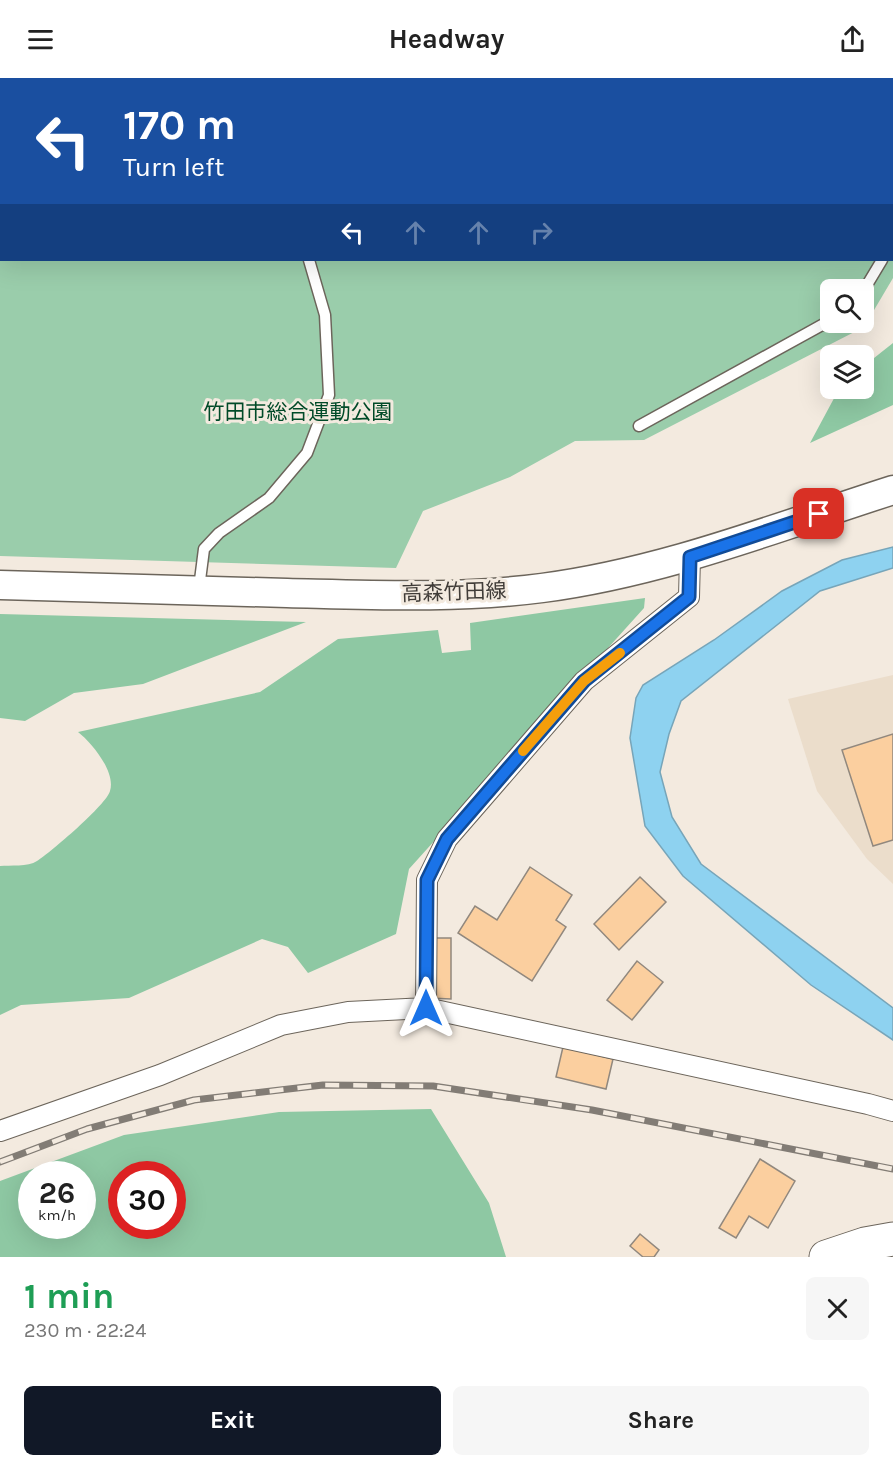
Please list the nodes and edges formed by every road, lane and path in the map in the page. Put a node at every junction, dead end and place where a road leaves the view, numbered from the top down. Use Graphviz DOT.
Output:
graph roads {
  1 [pos="309,261"];
  2 [pos="881,261"];
  3 [pos="871,279"];
  4 [pos="820,326"];
  5 [pos="639,426"];
  6 [pos="893,490"];
  7 [pos="690,557"];
  8 [pos="0,585"];
  9 [pos="199,591"];
  10 [pos="426,1008"];
  11 [pos="893,1111"];
  12 [pos="0,1131"];
  13 [pos="893,1239"];
  14 [pos="826,1257"];
  1 -- 9 [label="lane"];
  2 -- 3 [label="lane"];
  4 -- 5 [label="lane"];
  6 -- 7 [label="main road, 高森竹田線"];
  7 -- 9 [label="main road, 高森竹田線"];
  7 -- 10 [label="street"];
  8 -- 9 [label="main road, 高森竹田線"];
  10 -- 11 [label="street"];
  10 -- 12 [label="street"];
  13 -- 14 [label="highway"];
}
